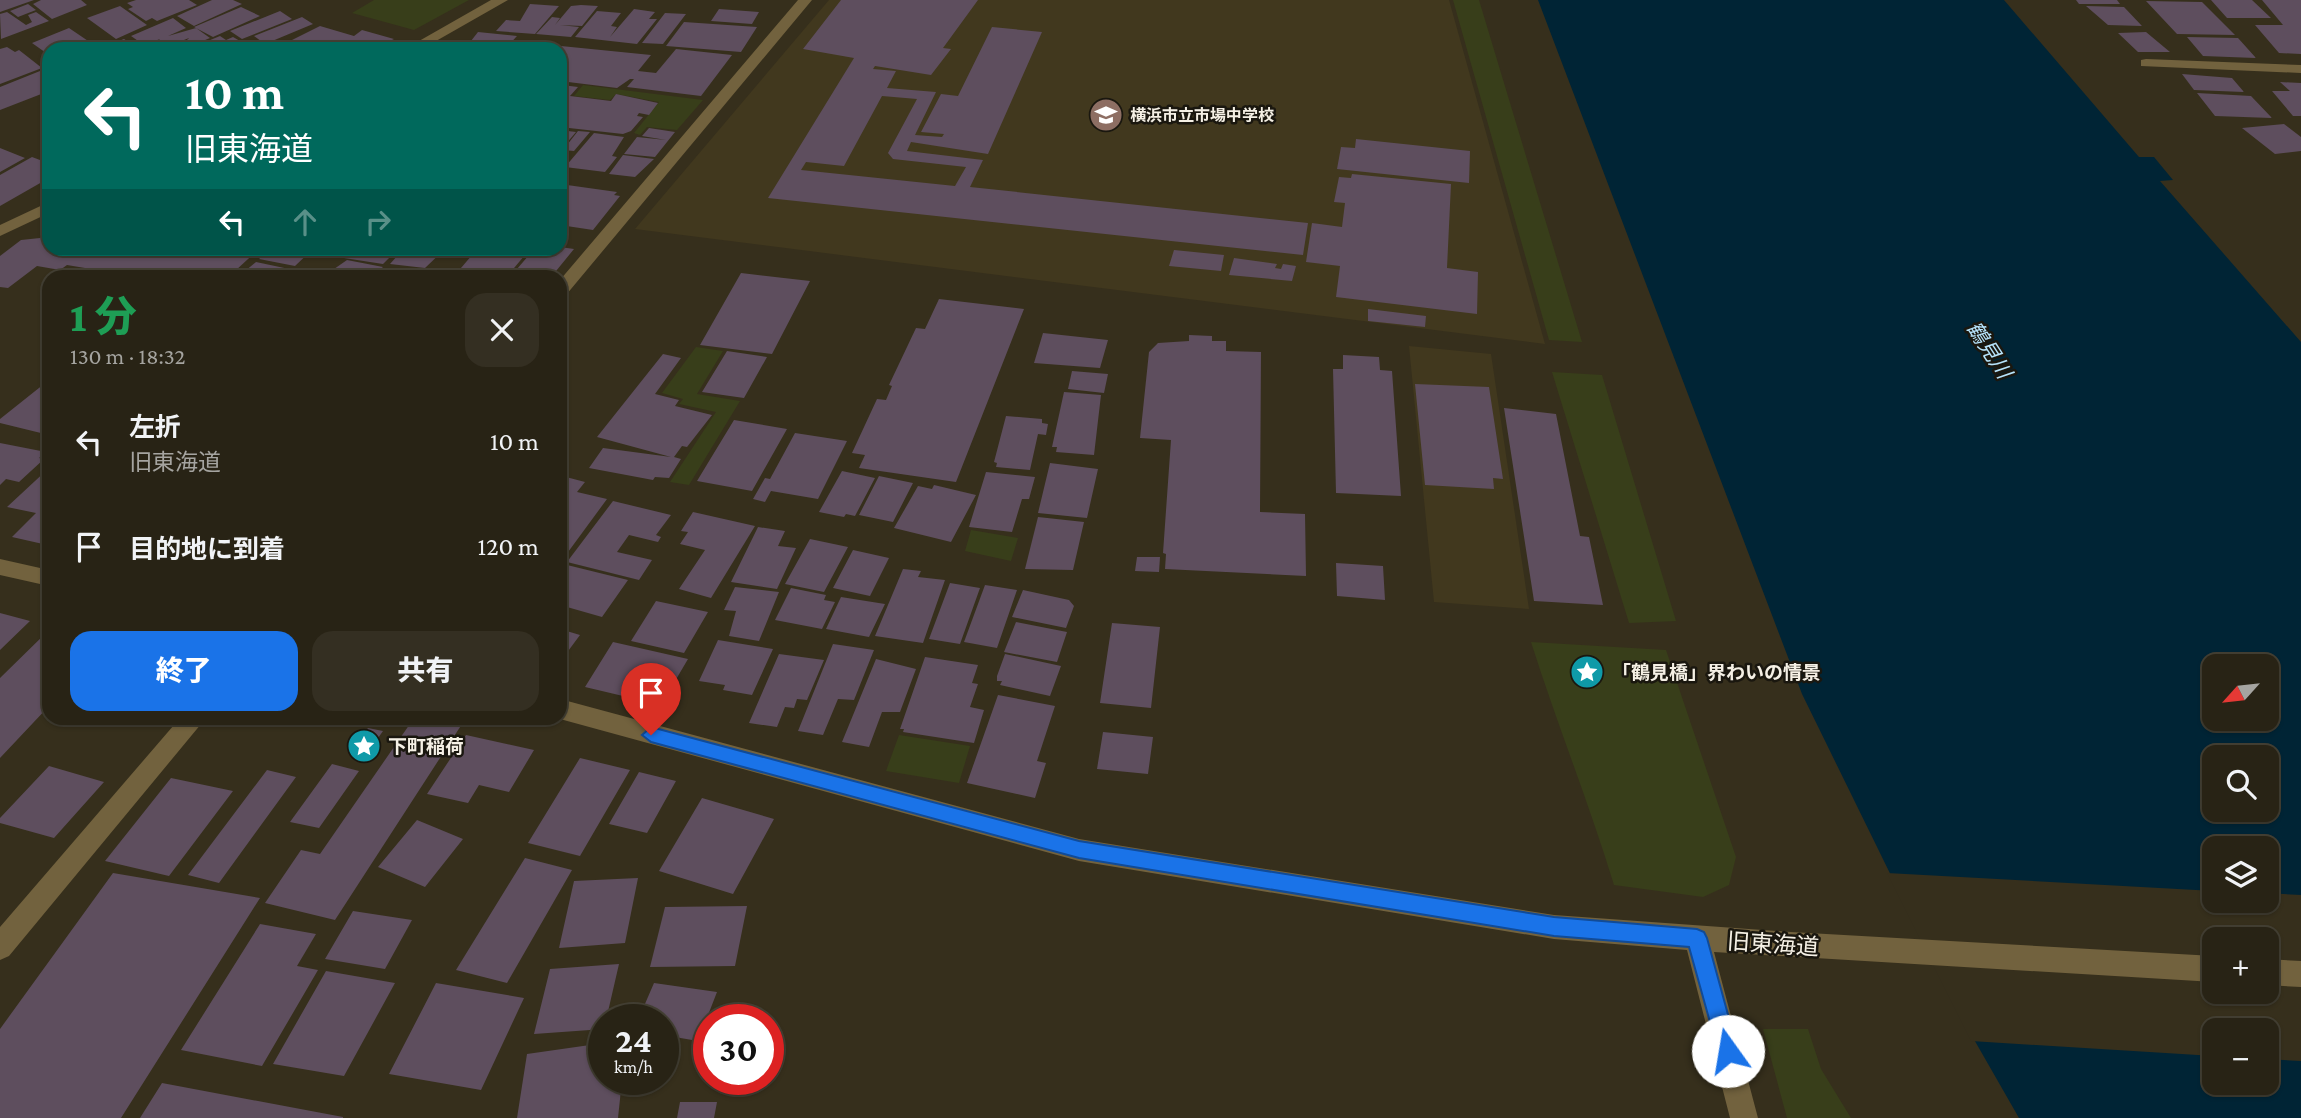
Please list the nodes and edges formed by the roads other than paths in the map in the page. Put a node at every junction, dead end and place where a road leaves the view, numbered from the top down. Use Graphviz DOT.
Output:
graph roads {
  1 [pos="501,0"];
  2 [pos="805,0"];
  3 [pos="425,42"];
  4 [pos="2146,63"];
  5 [pos="2301,69"];
  6 [pos="42,210"];
  7 [pos="0,231"];
  8 [pos="567,283"];
  9 [pos="0,567"];
  10 [pos="42,576"];
  11 [pos="567,711"];
  12 [pos="188,725"];
  13 [pos="1697,938"];
  14 [pos="0,947"];
  15 [pos="2202,968"];
  16 [pos="2279,973"];
  17 [pos="2301,974"];
  18 [pos="1744,1118"];
  1 -- 3 [label="street"];
  2 -- 8 [label="street"];
  4 -- 5 [label="street"];
  6 -- 7 [label="street"];
  9 -- 10 [label="street"];
  11 -- 13 [label="street, 旧東海道"];
  12 -- 14 [label="street"];
  13 -- 15 [label="street, 旧東海道"];
  13 -- 18 [label="street"];
  16 -- 17 [label="street"];
}
